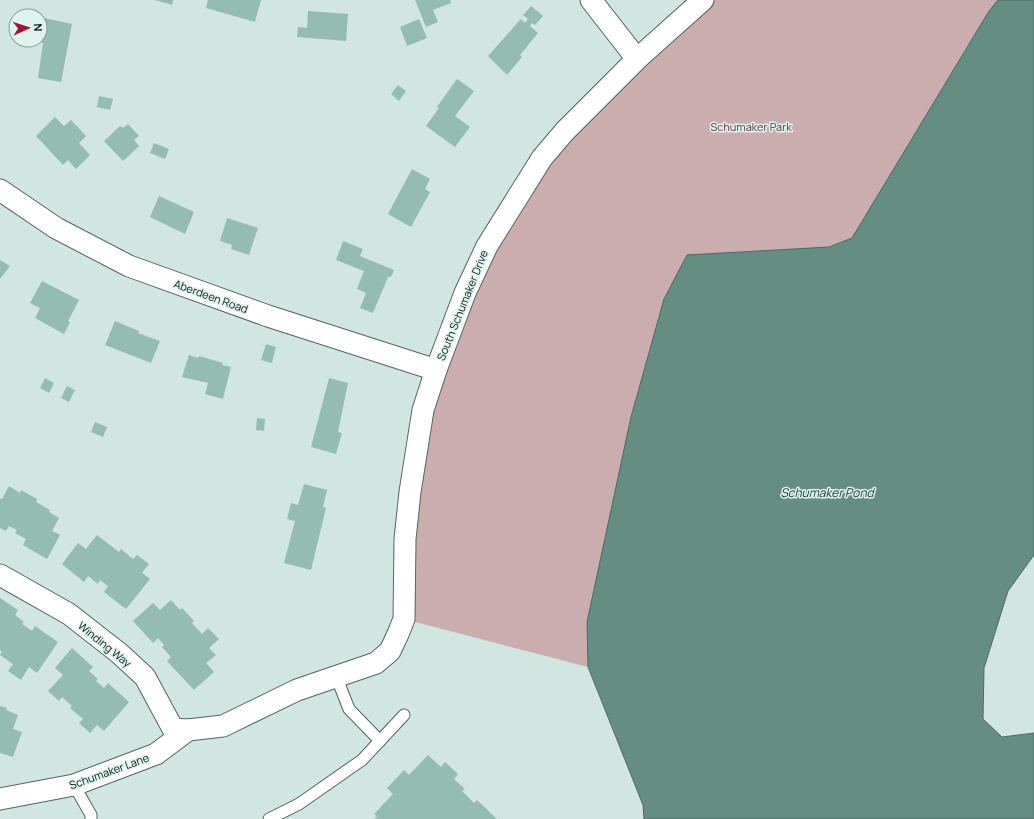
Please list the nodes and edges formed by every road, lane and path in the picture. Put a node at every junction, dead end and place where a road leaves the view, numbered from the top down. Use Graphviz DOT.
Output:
graph roads {
  1 [pos="591,0"];
  2 [pos="703,0"];
  3 [pos="637,59"];
  4 [pos="0,190"];
  5 [pos="436,370"];
  6 [pos="0,574"];
  7 [pos="336,676"];
  8 [pos="404,715"];
  9 [pos="188,730"];
  10 [pos="380,741"];
  11 [pos="74,785"];
  12 [pos="0,799"];
  13 [pos="91,819"];
  14 [pos="269,819"];
  1 -- 3 [label="street"];
  2 -- 3 [label="street, South Schumaker Drive"];
  3 -- 5 [label="street, South Schumaker Drive"];
  4 -- 5 [label="street, Aberdeen Road"];
  5 -- 7 [label="street, South Schumaker Drive"];
  6 -- 9 [label="street, Winding Way"];
  7 -- 9 [label="street"];
  7 -- 10 [label="lane"];
  8 -- 10 [label="lane"];
  9 -- 11 [label="street, Schumaker Lane"];
  10 -- 14 [label="lane"];
  11 -- 12 [label="street, Schumaker Lane"];
  11 -- 13 [label="lane"];
}
